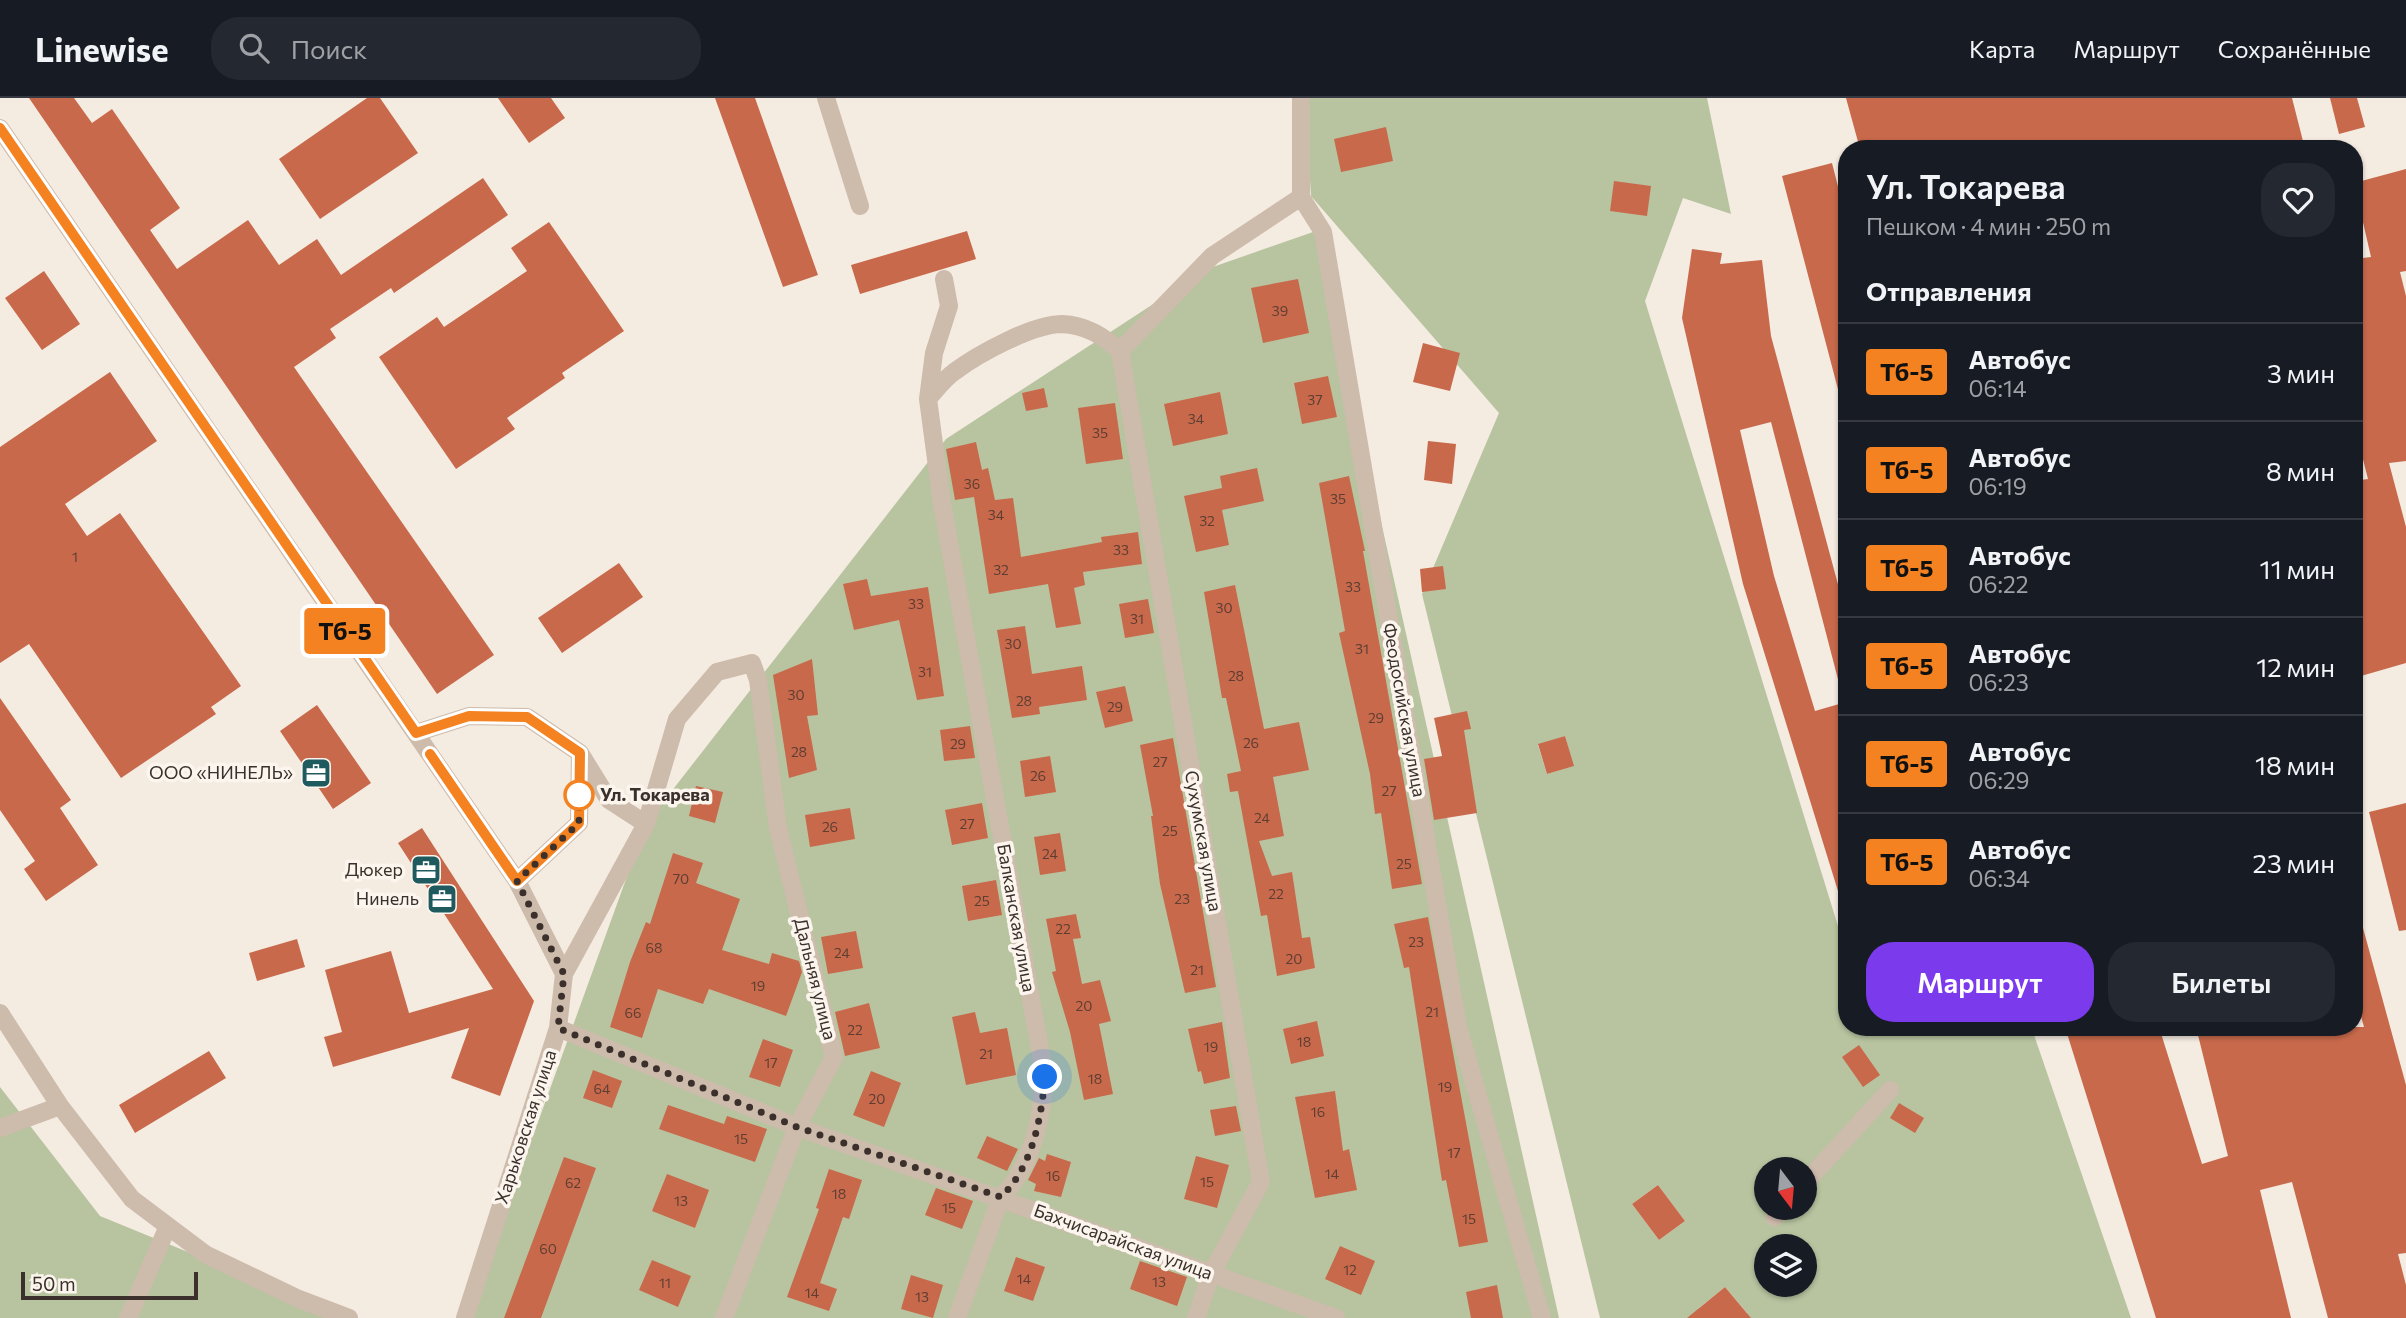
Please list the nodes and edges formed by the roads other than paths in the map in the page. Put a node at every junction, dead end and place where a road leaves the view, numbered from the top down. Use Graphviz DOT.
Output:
graph roads {
  1 [pos="826,98"];
  2 [pos="1301,98"];
  3 [pos="0,128"];
  4 [pos="1301,197"];
  5 [pos="860,206"];
  6 [pos="944,279"];
  7 [pos="1120,351"];
  8 [pos="928,399"];
  9 [pos="752,663"];
  10 [pos="416,733"];
  11 [pos="580,753"];
  12 [pos="646,824"];
  13 [pos="517,881"];
  14 [pos="564,974"];
  15 [pos="0,1013"];
  16 [pos="558,1028"];
  17 [pos="1890,1090"];
  18 [pos="60,1106"];
  19 [pos="797,1127"];
  20 [pos="0,1128"];
  21 [pos="1817,1170"];
  22 [pos="1001,1197"];
  23 [pos="168,1226"];
  24 [pos="1211,1275"];
  25 [pos="128,1318"];
  26 [pos="349,1318"];
  27 [pos="465,1318"];
  28 [pos="724,1318"];
  29 [pos="957,1318"];
  30 [pos="1196,1318"];
  31 [pos="1336,1318"];
  32 [pos="1542,1318"];
  1 -- 5 [label="street"];
  2 -- 4 [label="street"];
  3 -- 10 [label="street"];
  4 -- 7 [label="street"];
  4 -- 32 [label="street, Феодосийская улица"];
  6 -- 8 [label="street, Балканская улица"];
  7 -- 8 [label="street"];
  7 -- 24 [label="street, Сухумская улица"];
  8 -- 22 [label="street, Балканская улица"];
  9 -- 12 [label="street, Харьковская улица"];
  9 -- 19 [label="street, Дальняя улица"];
  10 -- 11 [label="street"];
  10 -- 13 [label="street"];
  11 -- 12 [label="street"];
  11 -- 13 [label="street"];
  12 -- 14 [label="street, Харьковская улица"];
  13 -- 14 [label="street"];
  14 -- 16 [label="street, Харьковская улица"];
  15 -- 18 [label="street"];
  16 -- 19 [label="street, Бахчисарайская улица"];
  16 -- 27 [label="street, Харьковская улица"];
  17 -- 21 [label="street"];
  18 -- 20 [label="street"];
  18 -- 23 [label="street"];
  19 -- 22 [label="street, Бахчисарайская улица"];
  19 -- 28 [label="street, Дальняя улица"];
  22 -- 24 [label="street, Бахчисарайская улица"];
  22 -- 29 [label="street, Балканская улица"];
  23 -- 25 [label="street"];
  23 -- 26 [label="street"];
  24 -- 30 [label="street, Сухумская улица"];
  24 -- 31 [label="street, Бахчисарайская улица"];
}
